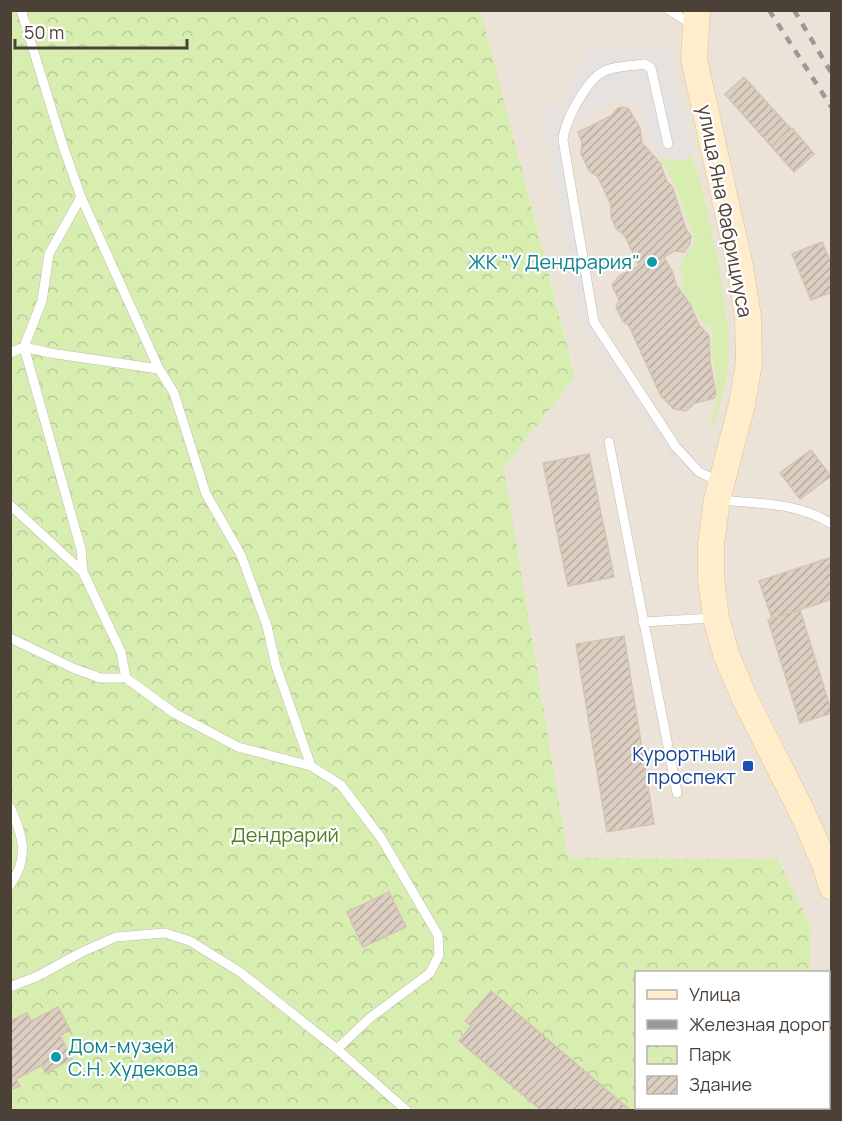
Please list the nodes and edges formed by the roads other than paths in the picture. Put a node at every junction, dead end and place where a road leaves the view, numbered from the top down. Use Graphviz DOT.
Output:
graph roads {
  1 [pos="21,10"];
  2 [pos="669,10"];
  3 [pos="696,19"];
  4 [pos="668,144"];
  5 [pos="81,197"];
  6 [pos="24,347"];
  7 [pos="10,353"];
  8 [pos="159,369"];
  9 [pos="609,442"];
  10 [pos="719,492"];
  11 [pos="10,505"];
  12 [pos="831,524"];
  13 [pos="83,572"];
  14 [pos="716,618"];
  15 [pos="643,622"];
  16 [pos="10,638"];
  17 [pos="126,678"];
  18 [pos="311,766"];
  19 [pos="677,793"];
  20 [pos="10,807"];
  21 [pos="10,885"];
  22 [pos="831,887"];
  23 [pos="10,987"];
  24 [pos="337,1049"];
  25 [pos="406,1110"];
  1 -- 5 [label="lane"];
  2 -- 3 [label="lane"];
  3 -- 10 [label="main road, улица Яна Фабрициуса"];
  4 -- 10 [label="lane"];
  5 -- 6 [label="lane"];
  5 -- 8 [label="lane"];
  6 -- 7 [label="lane"];
  6 -- 8 [label="lane"];
  6 -- 13 [label="lane"];
  8 -- 18 [label="lane"];
  9 -- 15 [label="lane"];
  10 -- 12 [label="lane"];
  10 -- 14 [label="main road, улица Яна Фабрициуса"];
  11 -- 13 [label="lane"];
  13 -- 17 [label="lane"];
  14 -- 15 [label="lane"];
  14 -- 22 [label="main road, улица Яна Фабрициуса"];
  15 -- 19 [label="lane"];
  16 -- 17 [label="lane"];
  17 -- 18 [label="lane"];
  18 -- 24 [label="lane"];
  20 -- 21 [label="lane"];
  23 -- 24 [label="lane"];
  24 -- 25 [label="lane"];
}
